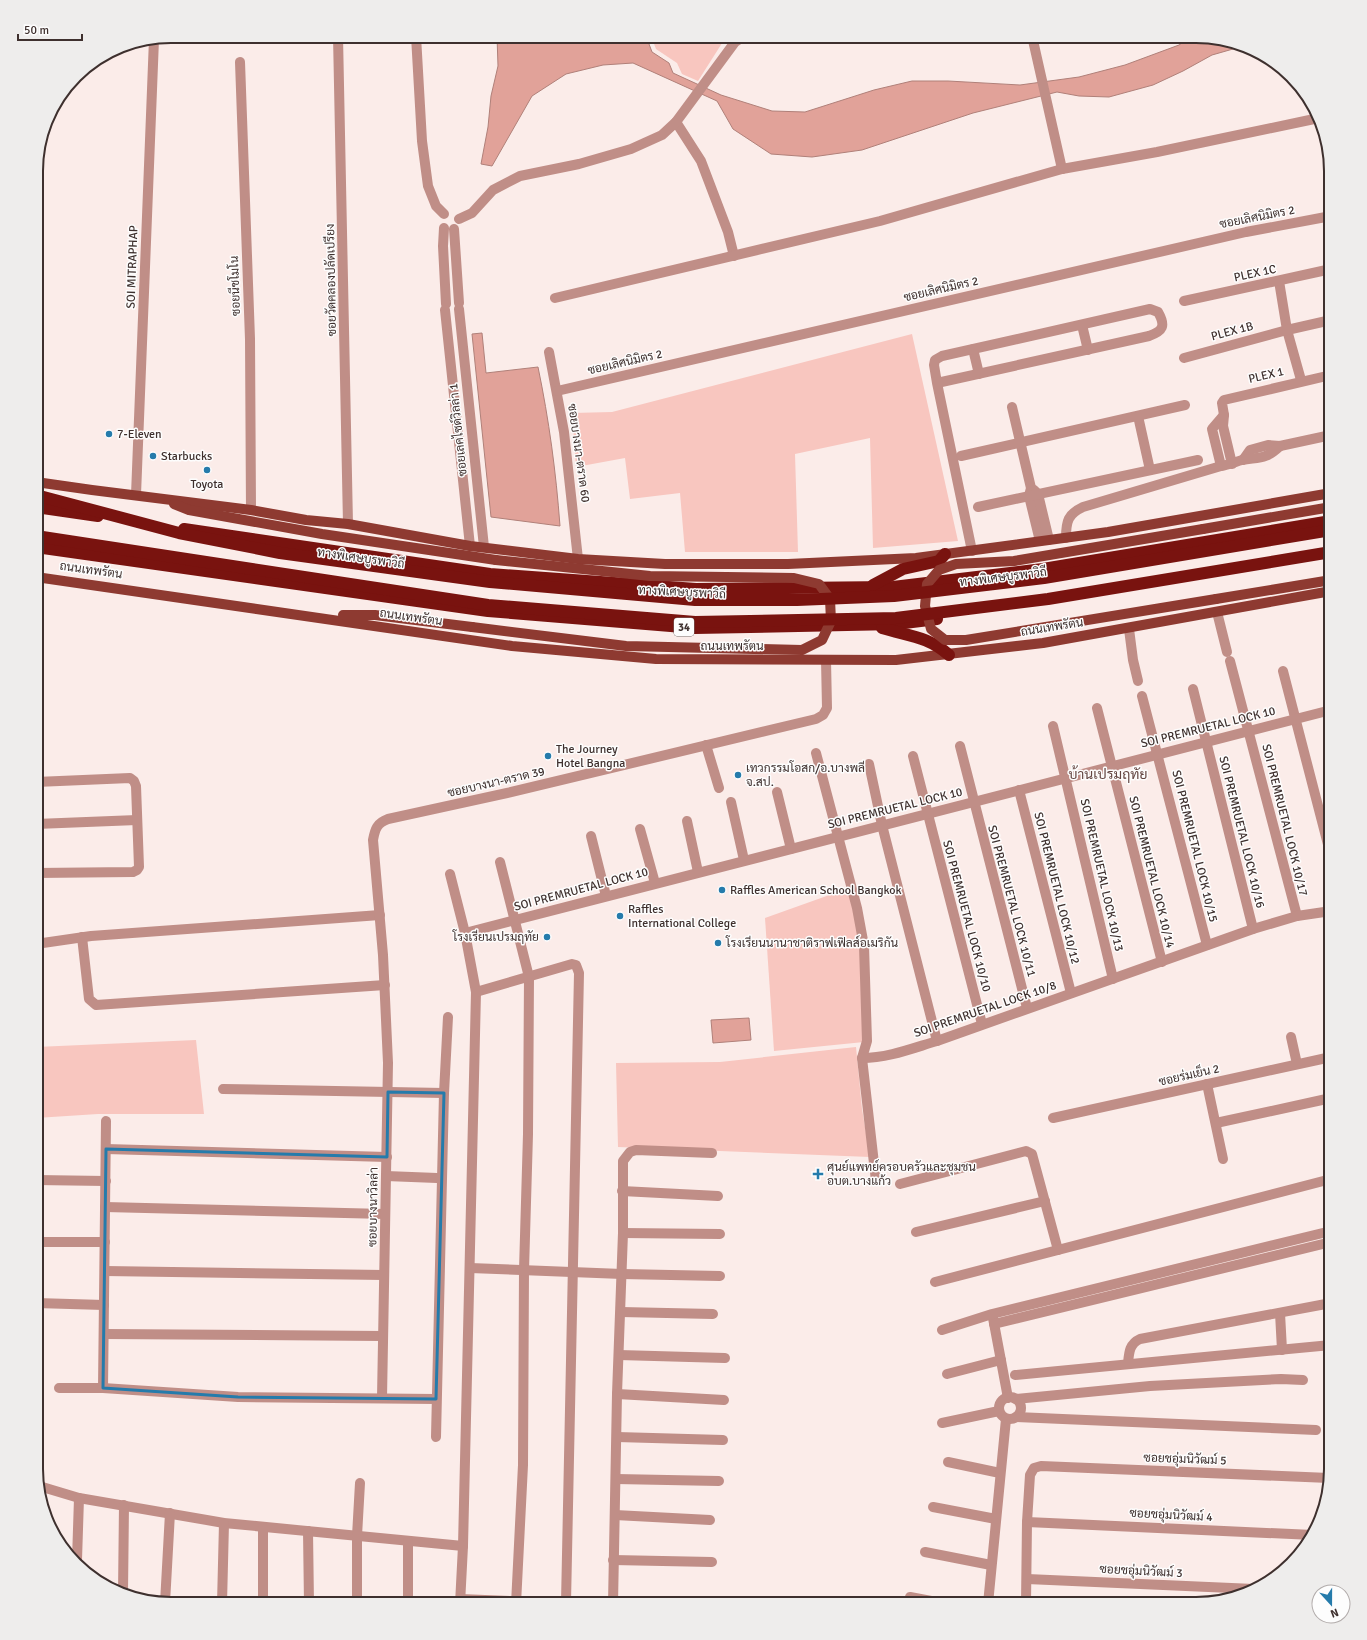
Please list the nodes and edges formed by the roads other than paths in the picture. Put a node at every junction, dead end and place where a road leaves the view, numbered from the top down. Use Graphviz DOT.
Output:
graph roads {
  1 [pos="338,43"];
  2 [pos="416,43"];
  3 [pos="734,43"];
  4 [pos="1033,43"];
  5 [pos="154,44"];
  6 [pos="240,62"];
  7 [pos="1313,119"];
  8 [pos="676,122"];
  9 [pos="1062,169"];
  10 [pos="444,214"];
  11 [pos="1324,217"];
  12 [pos="459,219"];
  13 [pos="449,229"];
  14 [pos="734,256"];
  15 [pos="1324,271"];
  16 [pos="1279,281"];
  17 [pos="446,293"];
  18 [pos="555,298"];
  19 [pos="459,302"];
  20 [pos="1184,302"];
  21 [pos="1324,322"];
  22 [pos="1082,325"];
  23 [pos="1287,330"];
  24 [pos="973,349"];
  25 [pos="1088,350"];
  26 [pos="549,352"];
  27 [pos="1184,358"];
  28 [pos="978,374"];
  29 [pos="1324,376"];
  30 [pos="1301,380"];
  31 [pos="937,383"];
  32 [pos="557,391"];
  33 [pos="1185,405"];
  34 [pos="1012,408"];
  35 [pos="1224,415"];
  36 [pos="1138,416"];
  37 [pos="1324,437"];
  38 [pos="1020,443"];
  39 [pos="961,456"];
  40 [pos="1198,460"];
  41 [pos="1232,464"];
  42 [pos="1221,466"];
  43 [pos="1150,470"];
  44 [pos="43,483"];
  45 [pos="1033,493"];
  46 [pos="1324,494"];
  47 [pos="136,495"];
  48 [pos="43,497"];
  49 [pos="156,498"];
  50 [pos="43,505"];
  51 [pos="978,507"];
  52 [pos="43,508"];
  53 [pos="1324,508"];
  54 [pos="251,510"];
  55 [pos="1324,523"];
  56 [pos="348,524"];
  57 [pos="1324,531"];
  58 [pos="43,537"];
  59 [pos="1066,538"];
  60 [pos="1324,539"];
  61 [pos="1044,541"];
  62 [pos="470,546"];
  63 [pos="484,548"];
  64 [pos="43,549"];
  65 [pos="972,551"];
  66 [pos="1324,553"];
  67 [pos="945,554"];
  68 [pos="1324,558"];
  69 [pos="578,559"];
  70 [pos="43,578"];
  71 [pos="1324,581"];
  72 [pos="868,587"];
  73 [pos="1324,592"];
  74 [pos="1216,612"];
  75 [pos="309,615"];
  76 [pos="875,625"];
  77 [pos="1129,629"];
  78 [pos="949,655"];
  79 [pos="826,660"];
  80 [pos="1283,671"];
  81 [pos="1138,681"];
  82 [pos="1193,688"];
  83 [pos="1142,696"];
  84 [pos="1097,708"];
  85 [pos="1324,712"];
  86 [pos="1295,719"];
  87 [pos="1053,726"];
  88 [pos="1249,730"];
  89 [pos="1206,742"];
  90 [pos="706,745"];
  91 [pos="960,746"];
  92 [pos="816,753"];
  93 [pos="1158,754"];
  94 [pos="913,756"];
  95 [pos="869,764"];
  96 [pos="1112,766"];
  97 [pos="1066,778"];
  98 [pos="43,782"];
  99 [pos="719,788"];
  100 [pos="1019,790"];
  101 [pos="777,792"];
  102 [pos="973,801"];
  103 [pos="731,802"];
  104 [pos="927,814"];
  105 [pos="137,820"];
  106 [pos="687,821"];
  107 [pos="43,824"];
  108 [pos="882,825"];
  109 [pos="640,829"];
  110 [pos="1324,829"];
  111 [pos="591,836"];
  112 [pos="837,836"];
  113 [pos="790,849"];
  114 [pos="744,860"];
  115 [pos="500,862"];
  116 [pos="698,872"];
  117 [pos="43,873"];
  118 [pos="450,874"];
  119 [pos="655,884"];
  120 [pos="606,896"];
  121 [pos="1324,912"];
  122 [pos="380,915"];
  123 [pos="1296,916"];
  124 [pos="515,920"];
  125 [pos="1253,929"];
  126 [pos="465,933"];
  127 [pos="82,937"];
  128 [pos="43,943"];
  129 [pos="1207,945"];
  130 [pos="1162,962"];
  131 [pos="529,977"];
  132 [pos="1113,979"];
  133 [pos="385,985"];
  134 [pos="476,992"];
  135 [pos="1071,993"];
  136 [pos="1027,1008"];
  137 [pos="386,1016"];
  138 [pos="448,1017"];
  139 [pos="982,1024"];
  140 [pos="1291,1037"];
  141 [pos="937,1041"];
  142 [pos="862,1058"];
  143 [pos="1324,1058"];
  144 [pos="1297,1064"];
  145 [pos="1207,1084"];
  146 [pos="223,1089"];
  147 [pos="388,1092"];
  148 [pos="444,1093"];
  149 [pos="1324,1100"];
  150 [pos="1053,1118"];
  151 [pos="106,1121"];
  152 [pos="1216,1123"];
  153 [pos="106,1149"];
  154 [pos="712,1153"];
  155 [pos="387,1157"];
  156 [pos="1222,1159"];
  157 [pos="386,1176"];
  158 [pos="437,1178"];
  159 [pos="43,1180"];
  160 [pos="106,1181"];
  161 [pos="876,1181"];
  162 [pos="1324,1181"];
  163 [pos="900,1184"];
  164 [pos="622,1191"];
  165 [pos="718,1196"];
  166 [pos="1045,1201"];
  167 [pos="105,1207"];
  168 [pos="386,1214"];
  169 [pos="916,1232"];
  170 [pos="623,1233"];
  171 [pos="1324,1233"];
  172 [pos="720,1234"];
  173 [pos="1288,1241"];
  174 [pos="43,1242"];
  175 [pos="105,1242"];
  176 [pos="1324,1244"];
  177 [pos="1058,1250"];
  178 [pos="1291,1252"];
  179 [pos="1196,1264"];
  180 [pos="470,1268"];
  181 [pos="524,1270"];
  182 [pos="105,1271"];
  183 [pos="573,1272"];
  184 [pos="622,1274"];
  185 [pos="1198,1274"];
  186 [pos="384,1275"];
  187 [pos="720,1276"];
  188 [pos="935,1282"];
  189 [pos="1102,1287"];
  190 [pos="1104,1298"];
  191 [pos="43,1303"];
  192 [pos="1324,1304"];
  193 [pos="104,1305"];
  194 [pos="621,1312"];
  195 [pos="1280,1313"];
  196 [pos="713,1314"];
  197 [pos="993,1319"];
  198 [pos="942,1330"];
  199 [pos="104,1334"];
  200 [pos="383,1336"];
  201 [pos="1324,1346"];
  202 [pos="1282,1350"];
  203 [pos="619,1355"];
  204 [pos="725,1358"];
  205 [pos="1001,1360"];
  206 [pos="1128,1364"];
  207 [pos="947,1374"];
  208 [pos="1015,1375"];
  209 [pos="1304,1380"];
  210 [pos="60,1388"];
  211 [pos="103,1388"];
  212 [pos="617,1394"];
  213 [pos="382,1398"];
  214 [pos="1012,1398"];
  215 [pos="436,1399"];
  216 [pos="724,1400"];
  217 [pos="1007,1415"];
  218 [pos="942,1423"];
  219 [pos="1316,1430"];
  220 [pos="436,1437"];
  221 [pos="617,1437"];
  222 [pos="722,1440"];
  223 [pos="948,1462"];
  224 [pos="1000,1473"];
  225 [pos="1323,1478"];
  226 [pos="616,1479"];
  227 [pos="719,1481"];
  228 [pos="360,1482"];
  229 [pos="44,1488"];
  230 [pos="79,1498"];
  231 [pos="124,1505"];
  232 [pos="933,1507"];
  233 [pos="170,1513"];
  234 [pos="615,1515"];
  235 [pos="996,1519"];
  236 [pos="710,1520"];
  237 [pos="1027,1522"];
  238 [pos="224,1523"];
  239 [pos="263,1527"];
  240 [pos="308,1531"];
  241 [pos="1305,1535"];
  242 [pos="357,1536"];
  243 [pos="408,1541"];
  244 [pos="463,1546"];
  245 [pos="925,1552"];
  246 [pos="77,1555"];
  247 [pos="613,1560"];
  248 [pos="712,1562"];
  249 [pos="991,1565"];
  250 [pos="1027,1579"];
  251 [pos="123,1587"];
  252 [pos="1239,1589"];
  253 [pos="165,1597"];
  254 [pos="222,1597"];
  255 [pos="263,1597"];
  256 [pos="309,1597"];
  257 [pos="357,1597"];
  258 [pos="408,1597"];
  259 [pos="460,1597"];
  260 [pos="516,1597"];
  261 [pos="566,1597"];
  262 [pos="613,1597"];
  263 [pos="989,1597"];
  264 [pos="1026,1597"];
  1 -- 56 [label="street, ซอยวัดคลองปลัดเปรียง"];
  2 -- 10 [label="street"];
  3 -- 8 [label="street"];
  4 -- 9 [label="street"];
  5 -- 47 [label="street, SOI MITRAPHAP"];
  6 -- 54 [label="street, ซอยนีชโมโน"];
  7 -- 9 [label="street"];
  8 -- 12 [label="street"];
  8 -- 14 [label="street"];
  9 -- 14 [label="street"];
  10 -- 12 [label="street"];
  10 -- 13 [label="street, ซอยเลคไซด์วิลล่า 1"];
  11 -- 32 [label="street, ซอยเลิศนิมิตร 2"];
  12 -- 13 [label="street, ซอยเลคไซด์วิลล่า 1"];
  13 -- 17 [label="street, ซอยเลคไซด์วิลล่า 1"];
  13 -- 19 [label="street, ซอยเลคไซด์วิลล่า 1"];
  14 -- 18 [label="street"];
  15 -- 16 [label="street, PLEX 1C"];
  16 -- 20 [label="street, PLEX 1C"];
  16 -- 23 [label="street"];
  17 -- 19 [label="street"];
  17 -- 62 [label="street, ซอยเลคไซด์วิลล่า 1"];
  19 -- 63 [label="street, ซอยเลคไซด์วิลล่า 1"];
  21 -- 23 [label="street, PLEX 1B"];
  22 -- 24 [label="street"];
  22 -- 25 [label="street"];
  22 -- 25 [label="street"];
  23 -- 27 [label="street, PLEX 1B"];
  23 -- 30 [label="street"];
  24 -- 28 [label="street"];
  24 -- 31 [label="street"];
  25 -- 28 [label="street"];
  26 -- 32 [label="street, ซอยบางนา-ตราด 60"];
  28 -- 31 [label="street"];
  29 -- 30 [label="street, PLEX 1"];
  30 -- 35 [label="street, PLEX 1"];
  31 -- 65 [label="street"];
  32 -- 69 [label="street, ซอยบางนา-ตราด 60"];
  33 -- 36 [label="street"];
  34 -- 38 [label="street"];
  35 -- 41 [label="street"];
  35 -- 42 [label="street"];
  36 -- 38 [label="street"];
  36 -- 43 [label="street"];
  37 -- 41 [label="street"];
  38 -- 39 [label="street"];
  38 -- 45 [label="street"];
  40 -- 43 [label="street"];
  41 -- 42 [label="street"];
  42 -- 59 [label="street"];
  43 -- 45 [label="street"];
  44 -- 47 [label="main road"];
  45 -- 51 [label="street"];
  45 -- 61 [label="street"];
  46 -- 59 [label="main road"];
  47 -- 49 [label="main road"];
  48 -- 57 [label="highway, bridge"];
  49 -- 54 [label="main road"];
  49 -- 75 [label="main road, bridge"];
  50 -- 60 [label="highway, ทางพิเศษบูรพาวิถี, bridge"];
  52 -- 72 [label="highway"];
  53 -- 71 [label="main road, bridge"];
  54 -- 56 [label="main road"];
  55 -- 72 [label="highway"];
  56 -- 62 [label="main road"];
  58 -- 66 [label="highway, bridge"];
  59 -- 61 [label="main road"];
  61 -- 65 [label="main road"];
  62 -- 63 [label="main road"];
  63 -- 69 [label="main road"];
  64 -- 76 [label="highway, ถนนเทพรัตน / 34"];
  65 -- 67 [label="main road"];
  67 -- 69 [label="main road"];
  67 -- 72 [label="highway"];
  68 -- 76 [label="highway, ถนนเทพรัตน / 34"];
  70 -- 75 [label="main road, ถนนเทพรัตน"];
  73 -- 74 [label="main road, ถนนเทพรัตน"];
  74 -- 77 [label="main road, ถนนเทพรัตน"];
  74 -- 88 [label="street, SOI PREMRUETAL LOCK 10/17"];
  75 -- 79 [label="main road, ถนนเทพรัตน"];
  76 -- 78 [label="highway"];
  77 -- 78 [label="main road, ถนนเทพรัตน"];
  77 -- 81 [label="street"];
  78 -- 79 [label="main road, ถนนเทพรัตน"];
  79 -- 90 [label="street, ซอยบางนา-ตราด 39"];
  80 -- 86 [label="street"];
  82 -- 89 [label="street, SOI PREMRUETAL LOCK 10/16"];
  83 -- 93 [label="street, SOI PREMRUETAL LOCK 10/15"];
  84 -- 96 [label="street, SOI PREMRUETAL LOCK 10/14"];
  85 -- 86 [label="street, SOI PREMRUETAL LOCK 10"];
  86 -- 88 [label="street, SOI PREMRUETAL LOCK 10"];
  86 -- 110 [label="street"];
  87 -- 97 [label="street, SOI PREMRUETAL LOCK 10/13"];
  88 -- 89 [label="street, SOI PREMRUETAL LOCK 10"];
  88 -- 123 [label="street, SOI PREMRUETAL LOCK 10/17"];
  89 -- 93 [label="street, SOI PREMRUETAL LOCK 10"];
  89 -- 125 [label="street, SOI PREMRUETAL LOCK 10/16"];
  90 -- 99 [label="street"];
  90 -- 122 [label="street, ซอยบางนา-ตราด 39"];
  91 -- 102 [label="street, SOI PREMRUETAL LOCK 10/11"];
  92 -- 112 [label="street"];
  93 -- 96 [label="street, SOI PREMRUETAL LOCK 10"];
  93 -- 129 [label="street, SOI PREMRUETAL LOCK 10/15"];
  94 -- 104 [label="street, SOI PREMRUETAL LOCK 10/10"];
  95 -- 108 [label="street"];
  96 -- 97 [label="street, SOI PREMRUETAL LOCK 10"];
  96 -- 130 [label="street, SOI PREMRUETAL LOCK 10/14"];
  97 -- 100 [label="street, SOI PREMRUETAL LOCK 10"];
  97 -- 132 [label="street, SOI PREMRUETAL LOCK 10/13"];
  98 -- 105 [label="street"];
  100 -- 102 [label="street, SOI PREMRUETAL LOCK 10"];
  100 -- 135 [label="street, SOI PREMRUETAL LOCK 10/12"];
  101 -- 113 [label="street"];
  102 -- 104 [label="street, SOI PREMRUETAL LOCK 10"];
  102 -- 136 [label="street, SOI PREMRUETAL LOCK 10/11"];
  103 -- 114 [label="street"];
  104 -- 108 [label="street, SOI PREMRUETAL LOCK 10"];
  104 -- 139 [label="street, SOI PREMRUETAL LOCK 10/10"];
  105 -- 107 [label="street"];
  105 -- 117 [label="street"];
  106 -- 116 [label="street"];
  108 -- 112 [label="street, SOI PREMRUETAL LOCK 10"];
  108 -- 141 [label="street"];
  109 -- 119 [label="street"];
  111 -- 120 [label="street"];
  112 -- 113 [label="street, SOI PREMRUETAL LOCK 10"];
  112 -- 142 [label="street"];
  113 -- 114 [label="street, SOI PREMRUETAL LOCK 10"];
  114 -- 116 [label="street, SOI PREMRUETAL LOCK 10"];
  115 -- 124 [label="street"];
  116 -- 119 [label="street, SOI PREMRUETAL LOCK 10"];
  118 -- 126 [label="street"];
  119 -- 120 [label="street, SOI PREMRUETAL LOCK 10"];
  120 -- 124 [label="street, SOI PREMRUETAL LOCK 10"];
  121 -- 123 [label="street, SOI PREMRUETAL LOCK 10/8"];
  122 -- 127 [label="street"];
  122 -- 133 [label="street, ซอยบางนา-ตราด 39"];
  123 -- 125 [label="street, SOI PREMRUETAL LOCK 10/8"];
  124 -- 126 [label="street, SOI PREMRUETAL LOCK 10"];
  124 -- 131 [label="street"];
  125 -- 129 [label="street, SOI PREMRUETAL LOCK 10/8"];
  126 -- 134 [label="street"];
  127 -- 128 [label="street"];
  127 -- 133 [label="street"];
  129 -- 130 [label="street, SOI PREMRUETAL LOCK 10/8"];
  130 -- 132 [label="street, SOI PREMRUETAL LOCK 10/8"];
  131 -- 134 [label="street"];
  131 -- 181 [label="street"];
  131 -- 183 [label="street"];
  132 -- 135 [label="street, SOI PREMRUETAL LOCK 10/8"];
  133 -- 137 [label="street, ซอยบางนา-ตราด 39"];
  134 -- 180 [label="street"];
  135 -- 136 [label="street, SOI PREMRUETAL LOCK 10/8"];
  136 -- 139 [label="street, SOI PREMRUETAL LOCK 10/8"];
  137 -- 147 [label="street, ซอยบางนาวิลล่า"];
  138 -- 148 [label="street"];
  139 -- 141 [label="street, SOI PREMRUETAL LOCK 10/8"];
  140 -- 144 [label="street"];
  141 -- 142 [label="street, SOI PREMRUETAL LOCK 10/8"];
  142 -- 161 [label="street"];
  143 -- 144 [label="street, ซอยร่มเย็น 2"];
  144 -- 145 [label="street, ซอยร่มเย็น 2"];
  145 -- 150 [label="street, ซอยร่มเย็น 2"];
  145 -- 152 [label="street"];
  146 -- 147 [label="street"];
  147 -- 148 [label="street"];
  147 -- 155 [label="street, ซอยบางนาวิลล่า"];
  148 -- 215 [label="street"];
  149 -- 152 [label="street"];
  151 -- 153 [label="street"];
  152 -- 156 [label="street"];
  153 -- 155 [label="street"];
  153 -- 160 [label="street"];
  154 -- 164 [label="street"];
  155 -- 157 [label="street, ซอยบางนาวิลล่า"];
  157 -- 158 [label="street"];
  157 -- 168 [label="street, ซอยบางนาวิลล่า"];
  159 -- 160 [label="street"];
  160 -- 167 [label="street"];
  162 -- 177 [label="street"];
  163 -- 166 [label="street"];
  164 -- 165 [label="street"];
  164 -- 170 [label="street"];
  166 -- 169 [label="street"];
  166 -- 177 [label="street"];
  167 -- 168 [label="street"];
  167 -- 175 [label="street"];
  168 -- 186 [label="street, ซอยบางนาวิลล่า"];
  170 -- 172 [label="street"];
  170 -- 184 [label="street"];
  171 -- 173 [label="street"];
  173 -- 178 [label="street"];
  173 -- 179 [label="street"];
  174 -- 175 [label="street"];
  175 -- 182 [label="street"];
  176 -- 178 [label="street"];
  177 -- 188 [label="street"];
  178 -- 185 [label="street"];
  179 -- 185 [label="street"];
  179 -- 189 [label="street"];
  180 -- 181 [label="street"];
  180 -- 244 [label="street"];
  181 -- 183 [label="street"];
  181 -- 260 [label="street"];
  182 -- 186 [label="street"];
  182 -- 193 [label="street"];
  183 -- 184 [label="street"];
  183 -- 261 [label="street"];
  184 -- 187 [label="street"];
  184 -- 194 [label="street"];
  185 -- 190 [label="street"];
  186 -- 200 [label="street, ซอยบางนาวิลล่า"];
  189 -- 190 [label="street"];
  189 -- 197 [label="street"];
  190 -- 197 [label="street"];
  191 -- 193 [label="street"];
  192 -- 195 [label="street"];
  193 -- 199 [label="street"];
  194 -- 196 [label="street"];
  194 -- 203 [label="street"];
  195 -- 202 [label="street"];
  195 -- 206 [label="street"];
  197 -- 198 [label="street"];
  197 -- 205 [label="street"];
  199 -- 200 [label="street"];
  199 -- 211 [label="street"];
  200 -- 213 [label="street, ซอยบางนาวิลล่า"];
  201 -- 202 [label="street"];
  202 -- 206 [label="street"];
  203 -- 204 [label="street"];
  203 -- 212 [label="street"];
  205 -- 207 [label="street"];
  205 -- 214 [label="street"];
  206 -- 208 [label="street"];
  209 -- 214 [label="street"];
  210 -- 211 [label="street"];
  211 -- 213 [label="street"];
  212 -- 216 [label="street"];
  212 -- 221 [label="street"];
  213 -- 215 [label="street"];
  214 -- 217 [label="street"];
  214 -- 217 [label="street"];
  215 -- 220 [label="street"];
  217 -- 218 [label="street"];
  217 -- 219 [label="street"];
  217 -- 224 [label="street"];
  221 -- 222 [label="street"];
  221 -- 226 [label="street"];
  223 -- 224 [label="street"];
  224 -- 235 [label="street"];
  225 -- 237 [label="street, ซอยชอุ่มนิวัฒม์ 5"];
  226 -- 227 [label="street"];
  226 -- 234 [label="street"];
  228 -- 242 [label="street"];
  229 -- 230 [label="street"];
  230 -- 231 [label="street"];
  230 -- 246 [label="street"];
  231 -- 233 [label="street"];
  231 -- 251 [label="street"];
  232 -- 235 [label="street"];
  233 -- 238 [label="street"];
  233 -- 253 [label="street"];
  234 -- 236 [label="street"];
  234 -- 247 [label="street"];
  235 -- 249 [label="street"];
  237 -- 241 [label="street, ซอยชอุ่มนิวัฒม์ 4"];
  237 -- 250 [label="street"];
  238 -- 239 [label="street"];
  238 -- 254 [label="street"];
  239 -- 240 [label="street"];
  239 -- 255 [label="street"];
  240 -- 242 [label="street"];
  240 -- 256 [label="street"];
  242 -- 243 [label="street"];
  242 -- 257 [label="street"];
  243 -- 244 [label="street"];
  243 -- 258 [label="street"];
  244 -- 259 [label="street"];
  245 -- 249 [label="street"];
  247 -- 248 [label="street"];
  247 -- 262 [label="street"];
  249 -- 263 [label="street"];
  250 -- 252 [label="street, ซอยชอุ่มนิวัฒม์ 3"];
  250 -- 264 [label="street"];
}
